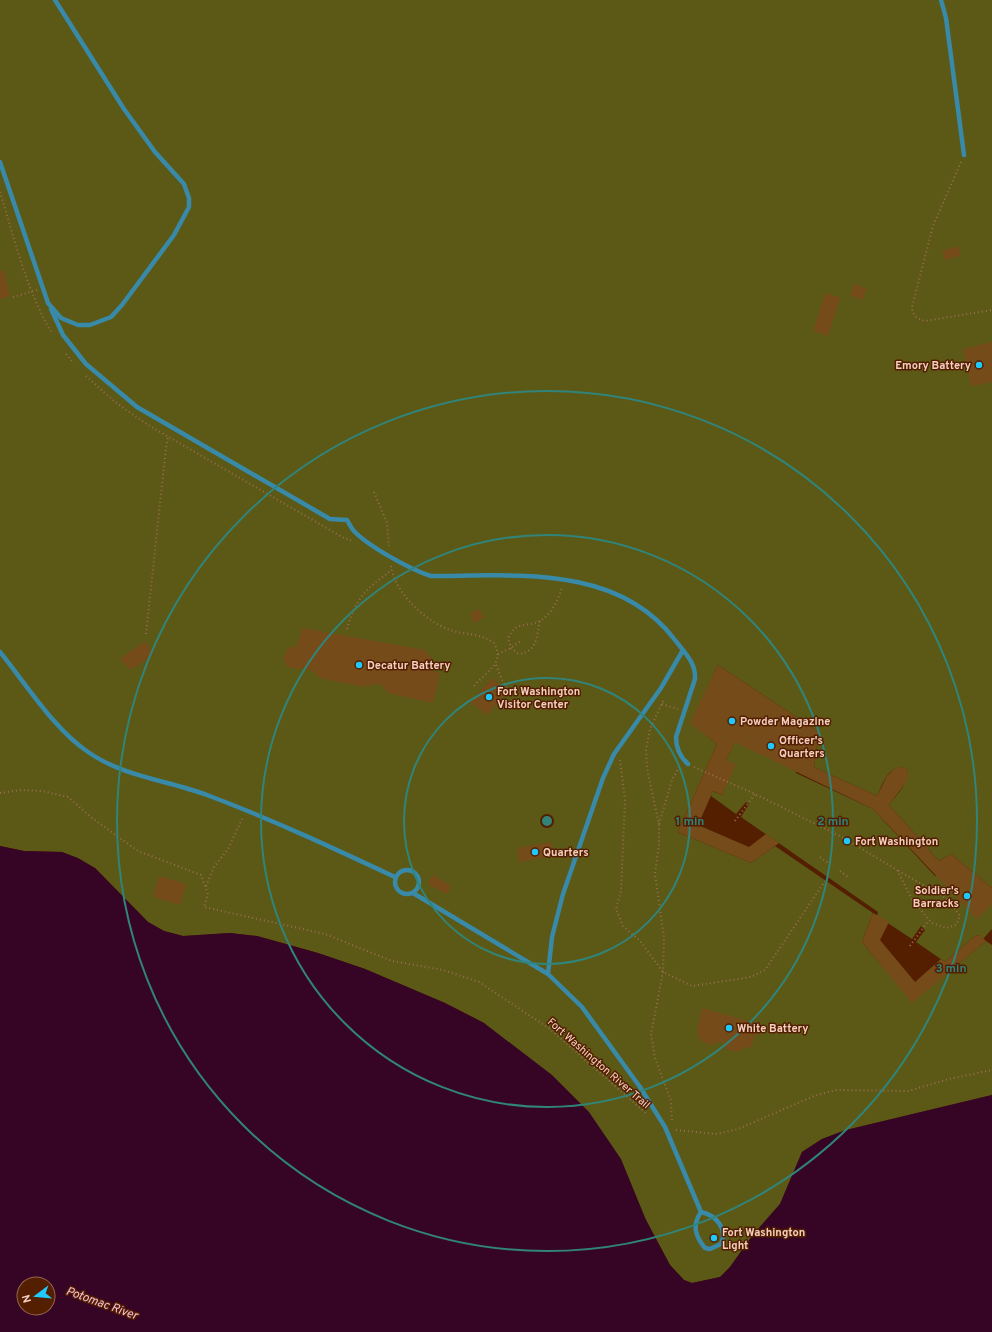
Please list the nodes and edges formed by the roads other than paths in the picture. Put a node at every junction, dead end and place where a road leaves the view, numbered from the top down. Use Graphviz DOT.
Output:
graph roads {
  1 [pos="55,0"];
  2 [pos="941,0"];
  3 [pos="964,155"];
  4 [pos="0,162"];
  5 [pos="51,309"];
  6 [pos="683,650"];
  7 [pos="0,652"];
  8 [pos="688,764"];
  9 [pos="395,877"];
  10 [pos="413,893"];
  11 [pos="548,974"];
  12 [pos="701,1212"];
  1 -- 5 [label="lane"];
  2 -- 3 [label="lane"];
  4 -- 5 [label="lane"];
  5 -- 6 [label="lane"];
  6 -- 8 [label="lane"];
  6 -- 11 [label="lane"];
  7 -- 9 [label="lane"];
  9 -- 10 [label="lane"];
  9 -- 10 [label="lane"];
  10 -- 11 [label="lane"];
  11 -- 12 [label="lane"];
  12 -- 12 [label="lane"];
}
